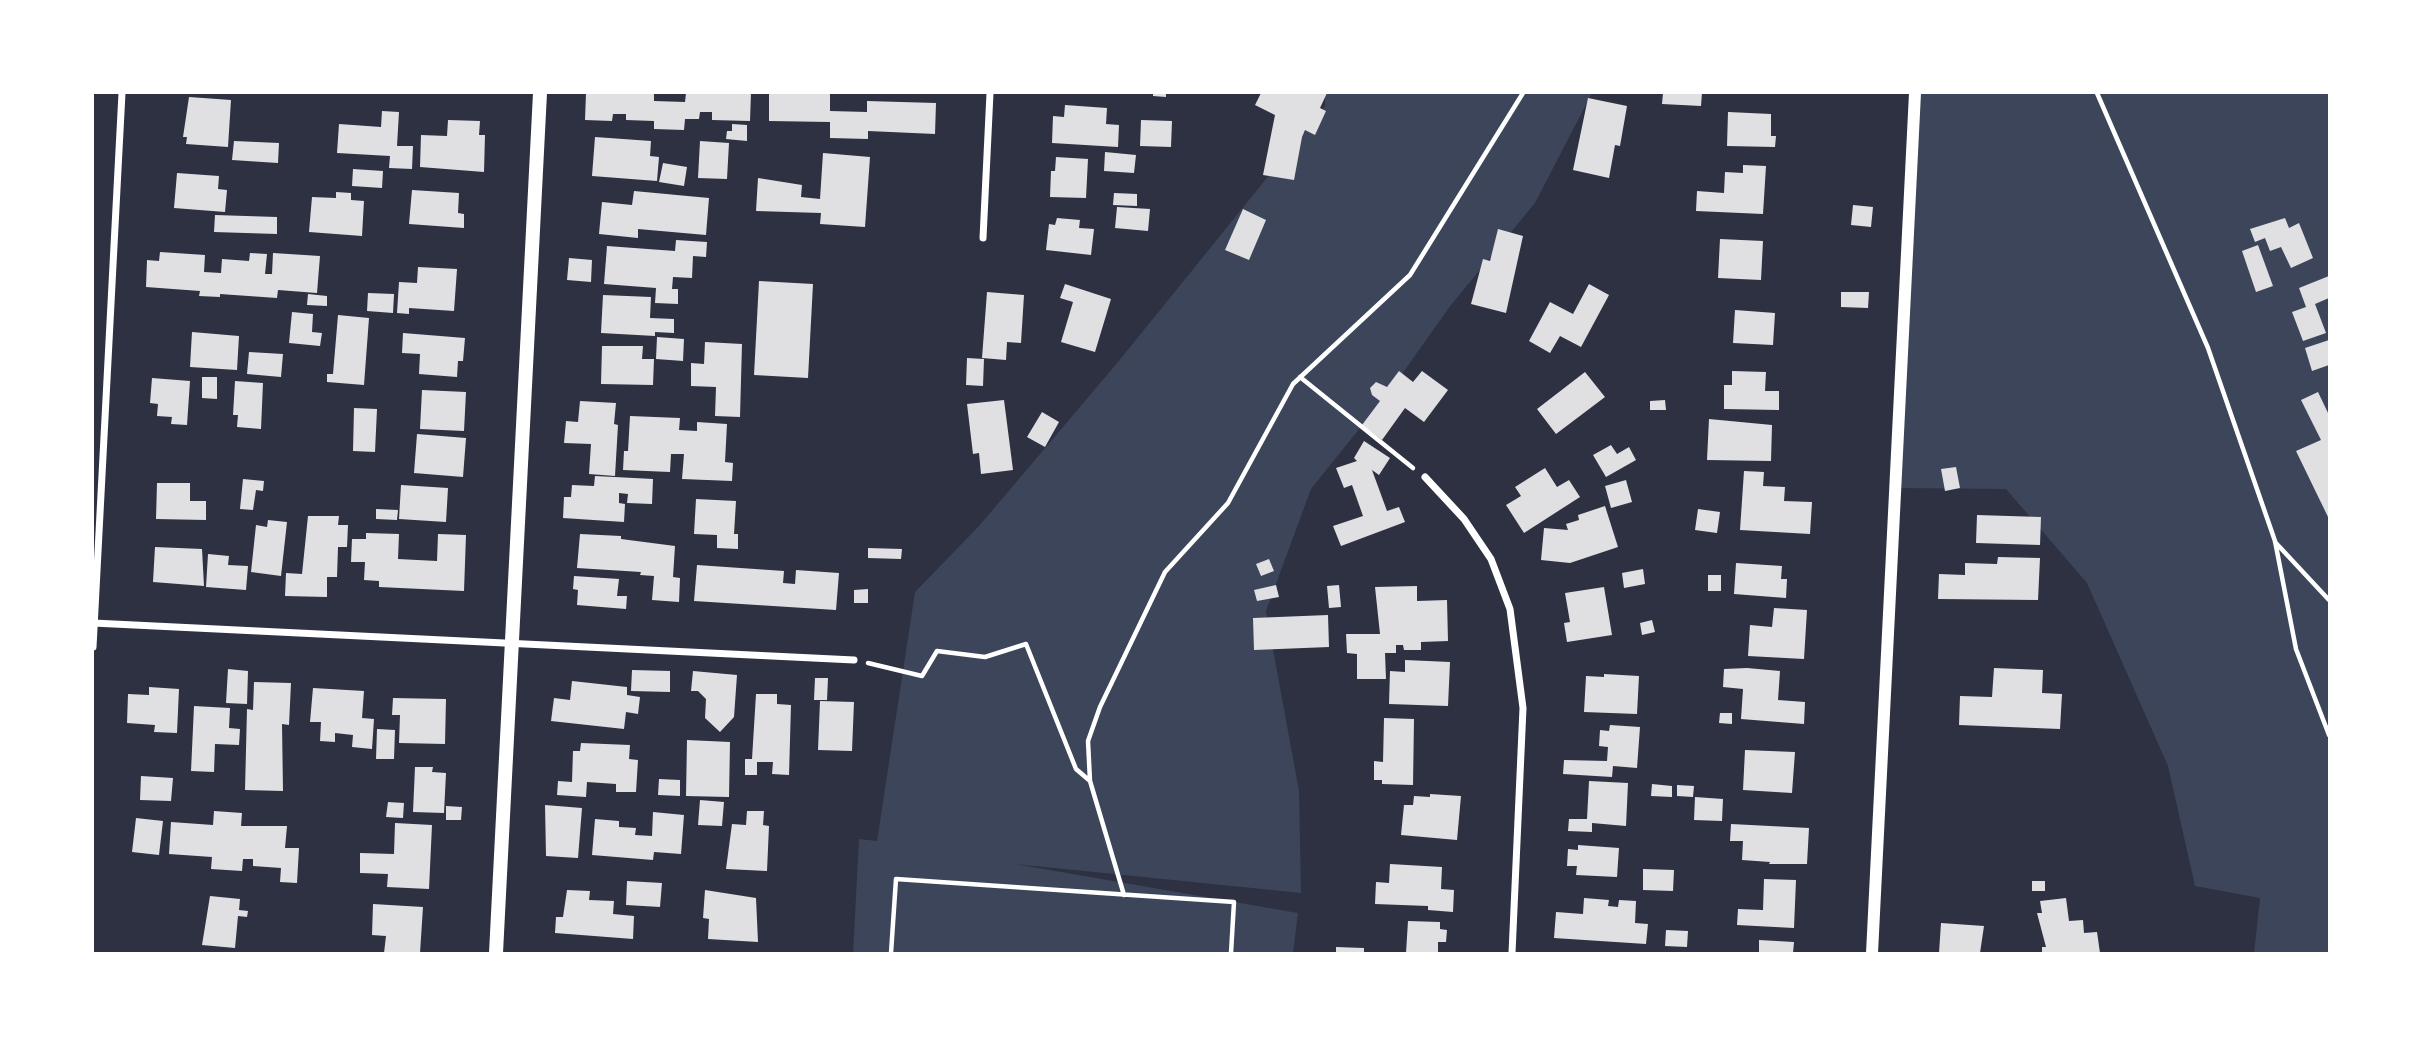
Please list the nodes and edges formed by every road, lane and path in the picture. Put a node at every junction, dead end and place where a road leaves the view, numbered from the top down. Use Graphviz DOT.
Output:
graph roads {
  1 [pos="122,93"];
  2 [pos="540,93"];
  3 [pos="990,93"];
  4 [pos="1522,93"];
  5 [pos="1915,93"];
  6 [pos="2097,93"];
  7 [pos="983,238"];
  8 [pos="1300,377"];
  9 [pos="1425,477"];
  10 [pos="2275,541"];
  11 [pos="2329,600"];
  12 [pos="93,623"];
  13 [pos="512,643"];
  14 [pos="93,647"];
  15 [pos="854,660"];
  16 [pos="2329,734"];
  17 [pos="1090,781"];
  18 [pos="1124,895"];
  19 [pos="496,953"];
  20 [pos="891,953"];
  21 [pos="1231,953"];
  22 [pos="1511,953"];
  23 [pos="1872,953"];
  1 -- 12 [label="street"];
  2 -- 13 [label="main road"];
  3 -- 7 [label="street"];
  4 -- 8 [label="path"];
  5 -- 23 [label="street"];
  6 -- 10 [label="path"];
  8 -- 9 [label="path"];
  8 -- 17 [label="path"];
  9 -- 22 [label="street"];
  10 -- 11 [label="path"];
  10 -- 16 [label="path"];
  12 -- 13 [label="street"];
  12 -- 14 [label="street"];
  13 -- 15 [label="street"];
  13 -- 19 [label="main road"];
  15 -- 17 [label="path"];
  17 -- 18 [label="path"];
  18 -- 20 [label="path"];
  18 -- 21 [label="path"];
}
